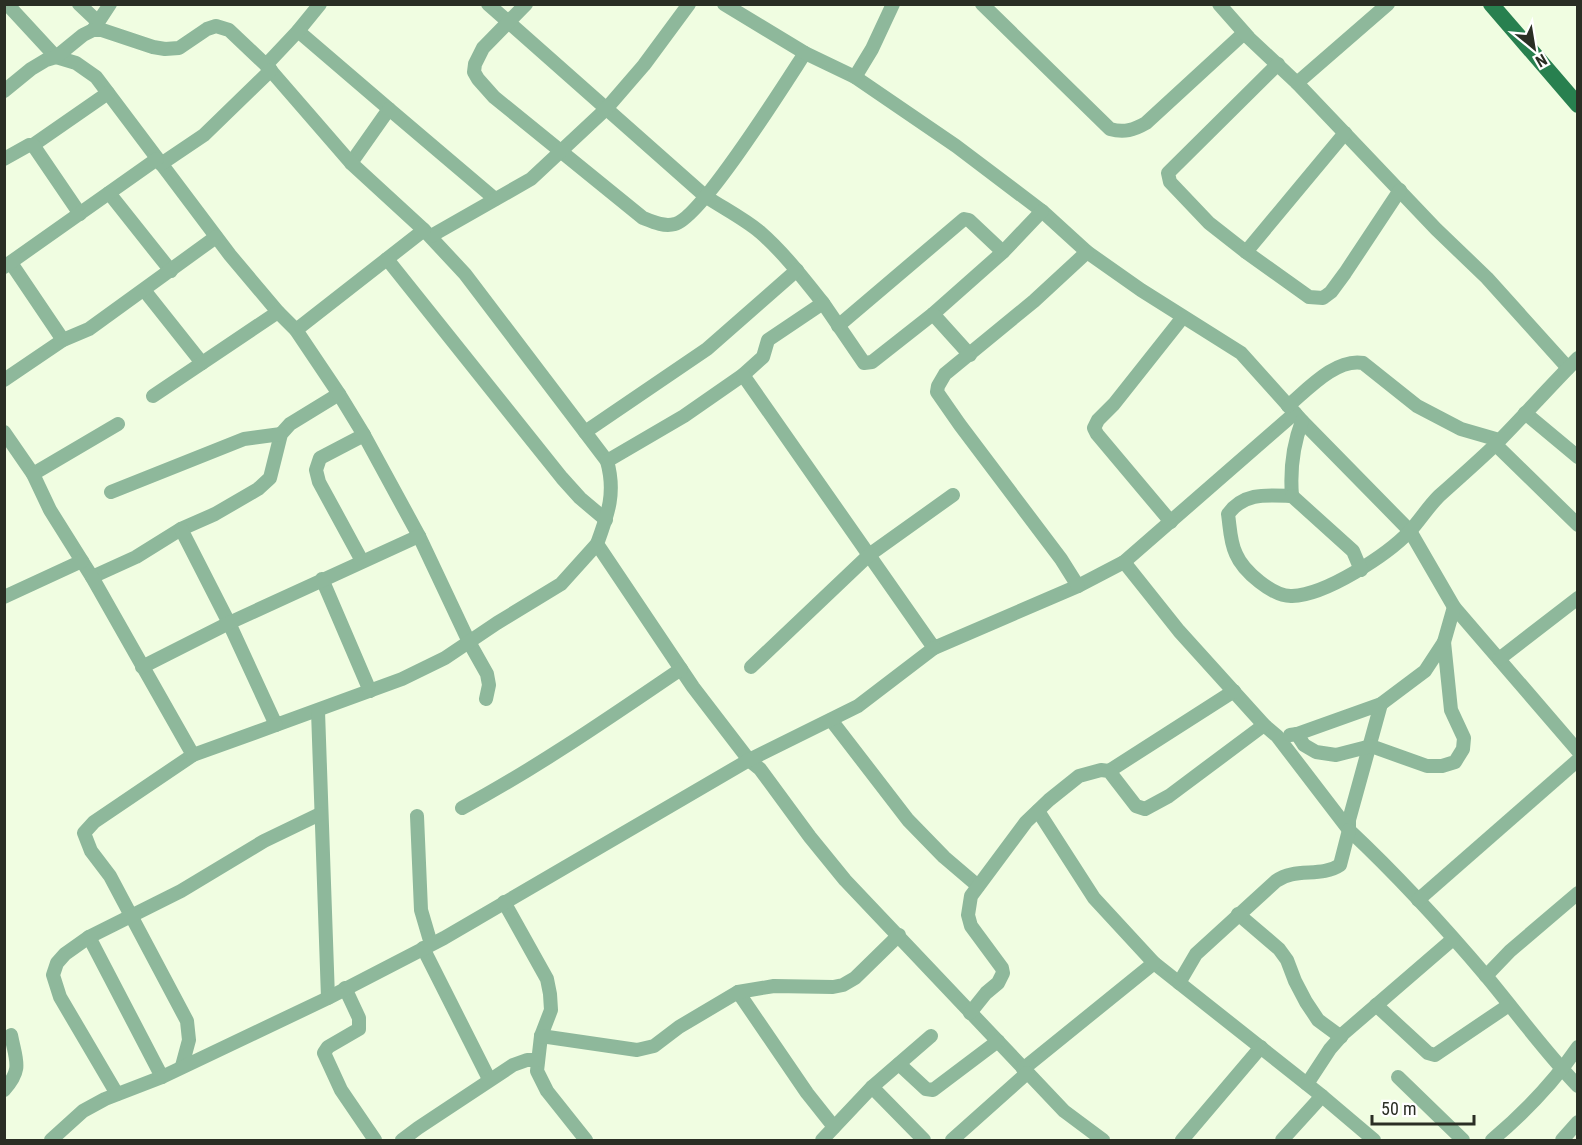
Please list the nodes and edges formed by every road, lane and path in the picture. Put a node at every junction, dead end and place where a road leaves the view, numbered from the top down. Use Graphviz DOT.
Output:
graph roads {
  1 [pos="7,4"];
  2 [pos="79,4"];
  3 [pos="110,4"];
  4 [pos="320,4"];
  5 [pos="488,4"];
  6 [pos="526,4"];
  7 [pos="689,4"];
  8 [pos="724,4"];
  9 [pos="893,4"];
  10 [pos="982,4"];
  11 [pos="1219,4"];
  12 [pos="1388,4"];
  13 [pos="1491,4"];
  14 [pos="508,22"];
  15 [pos="95,26"];
  16 [pos="298,31"];
  17 [pos="1244,33"];
  18 [pos="805,53"];
  19 [pos="56,57"];
  20 [pos="1278,64"];
  21 [pos="269,68"];
  22 [pos="855,77"];
  23 [pos="1297,83"];
  24 [pos="4,91"];
  25 [pos="108,93"];
  26 [pos="1578,105"];
  27 [pos="389,109"];
  28 [pos="606,109"];
  29 [pos="1345,133"];
  30 [pos="33,145"];
  31 [pos="560,152"];
  32 [pos="4,159"];
  33 [pos="159,162"];
  34 [pos="351,163"];
  35 [pos="1400,190"];
  36 [pos="109,193"];
  37 [pos="705,196"];
  38 [pos="495,199"];
  39 [pos="1042,212"];
  40 [pos="80,214"];
  41 [pos="428,233"];
  42 [pos="216,237"];
  43 [pos="1003,252"];
  44 [pos="1087,252"];
  45 [pos="1246,252"];
  46 [pos="387,260"];
  47 [pos="7,263"];
  48 [pos="797,270"];
  49 [pos="171,271"];
  50 [pos="144,290"];
  51 [pos="823,303"];
  52 [pos="278,312"];
  53 [pos="933,314"];
  54 [pos="1183,317"];
  55 [pos="838,326"];
  56 [pos="296,330"];
  57 [pos="63,340"];
  58 [pos="970,355"];
  59 [pos="202,363"];
  60 [pos="1573,363"];
  61 [pos="743,375"];
  62 [pos="4,380"];
  63 [pos="339,394"];
  64 [pos="153,396"];
  65 [pos="1525,412"];
  66 [pos="1295,413"];
  67 [pos="118,424"];
  68 [pos="4,432"];
  69 [pos="585,432"];
  70 [pos="281,434"];
  71 [pos="364,435"];
  72 [pos="1497,442"];
  73 [pos="1578,457"];
  74 [pos="607,461"];
  75 [pos="33,474"];
  76 [pos="111,492"];
  77 [pos="952,495"];
  78 [pos="1292,496"];
  79 [pos="606,520"];
  80 [pos="1171,522"];
  81 [pos="1578,525"];
  82 [pos="181,529"];
  83 [pos="1410,531"];
  84 [pos="418,536"];
  85 [pos="597,544"];
  86 [pos="869,555"];
  87 [pos="82,561"];
  88 [pos="362,561"];
  89 [pos="1124,562"];
  90 [pos="1361,570"];
  91 [pos="92,577"];
  92 [pos="322,579"];
  93 [pos="1078,586"];
  94 [pos="4,597"];
  95 [pos="1578,598"];
  96 [pos="1454,607"];
  97 [pos="229,623"];
  98 [pos="469,642"];
  99 [pos="1444,642"];
  100 [pos="934,648"];
  101 [pos="1499,659"];
  102 [pos="142,667"];
  103 [pos="752,667"];
  104 [pos="681,669"];
  105 [pos="370,691"];
  106 [pos="1234,691"];
  107 [pos="486,699"];
  108 [pos="1381,704"];
  109 [pos="318,711"];
  110 [pos="831,720"];
  111 [pos="1264,724"];
  112 [pos="276,725"];
  113 [pos="1297,734"];
  114 [pos="1277,736"];
  115 [pos="1371,746"];
  116 [pos="1578,751"];
  117 [pos="193,755"];
  118 [pos="749,760"];
  119 [pos="1578,760"];
  120 [pos="1109,771"];
  121 [pos="462,808"];
  122 [pos="1038,812"];
  123 [pos="320,814"];
  124 [pos="417,816"];
  125 [pos="1349,830"];
  126 [pos="978,886"];
  127 [pos="1578,893"];
  128 [pos="1418,900"];
  129 [pos="504,902"];
  130 [pos="1238,914"];
  131 [pos="131,917"];
  132 [pos="899,935"];
  133 [pos="89,937"];
  134 [pos="1454,939"];
  135 [pos="427,946"];
  136 [pos="1154,963"];
  137 [pos="1486,976"];
  138 [pos="1179,983"];
  139 [pos="345,988"];
  140 [pos="738,992"];
  141 [pos="328,998"];
  142 [pos="1376,1005"];
  143 [pos="1509,1005"];
  144 [pos="970,1013"];
  145 [pos="11,1035"];
  146 [pos="541,1035"];
  147 [pos="931,1036"];
  148 [pos="1341,1037"];
  149 [pos="998,1041"];
  150 [pos="1261,1047"];
  151 [pos="1578,1047"];
  152 [pos="538,1060"];
  153 [pos="899,1064"];
  154 [pos="182,1066"];
  155 [pos="1562,1070"];
  156 [pos="1025,1071"];
  157 [pos="162,1077"];
  158 [pos="1398,1077"];
  159 [pos="489,1079"];
  160 [pos="1307,1084"];
  161 [pos="1578,1086"];
  162 [pos="872,1087"];
  163 [pos="4,1090"];
  164 [pos="117,1094"];
  165 [pos="1322,1096"];
  166 [pos="1578,1122"];
  167 [pos="834,1127"];
  168 [pos="51,1140"];
  169 [pos="375,1140"];
  170 [pos="402,1140"];
  171 [pos="586,1140"];
  172 [pos="822,1140"];
  173 [pos="924,1140"];
  174 [pos="952,1140"];
  175 [pos="1103,1140"];
  176 [pos="1182,1140"];
  177 [pos="1282,1140"];
  178 [pos="1374,1140"];
  179 [pos="1463,1140"];
  180 [pos="1492,1140"];
  181 [pos="1562,1140"];
  1 -- 19 [label="street"];
  2 -- 15 [label="street"];
  3 -- 15 [label="street"];
  4 -- 16 [label="street"];
  5 -- 14 [label="street"];
  6 -- 14 [label="street"];
  7 -- 28 [label="street"];
  8 -- 18 [label="street"];
  9 -- 22 [label="street"];
  10 -- 17 [label="street"];
  11 -- 17 [label="street"];
  12 -- 23 [label="street"];
  13 -- 26 [label="main road"];
  14 -- 28 [label="street"];
  14 -- 31 [label="street"];
  15 -- 19 [label="street"];
  15 -- 21 [label="street"];
  16 -- 21 [label="street"];
  16 -- 27 [label="street"];
  17 -- 20 [label="street"];
  18 -- 22 [label="street"];
  18 -- 37 [label="street"];
  19 -- 24 [label="street"];
  19 -- 25 [label="street"];
  20 -- 23 [label="street"];
  20 -- 45 [label="street"];
  21 -- 33 [label="street"];
  21 -- 34 [label="street"];
  22 -- 39 [label="street"];
  23 -- 29 [label="street"];
  25 -- 30 [label="street"];
  25 -- 33 [label="street"];
  27 -- 34 [label="street"];
  27 -- 38 [label="street"];
  28 -- 31 [label="street"];
  28 -- 37 [label="street"];
  29 -- 35 [label="street"];
  29 -- 45 [label="street"];
  30 -- 32 [label="street"];
  30 -- 40 [label="street"];
  31 -- 37 [label="street"];
  31 -- 38 [label="street"];
  33 -- 36 [label="street"];
  33 -- 42 [label="street"];
  34 -- 41 [label="street"];
  35 -- 45 [label="street"];
  35 -- 60 [label="street"];
  36 -- 40 [label="street"];
  36 -- 49 [label="street"];
  37 -- 48 [label="street"];
  38 -- 41 [label="street"];
  39 -- 43 [label="street"];
  39 -- 44 [label="street"];
  40 -- 47 [label="street"];
  41 -- 46 [label="street"];
  41 -- 69 [label="street"];
  42 -- 49 [label="street"];
  42 -- 52 [label="street"];
  43 -- 53 [label="street"];
  43 -- 55 [label="street"];
  44 -- 54 [label="street"];
  44 -- 58 [label="street"];
  46 -- 56 [label="street"];
  46 -- 79 [label="street"];
  47 -- 57 [label="street"];
  48 -- 51 [label="street"];
  48 -- 69 [label="street"];
  49 -- 50 [label="street"];
  50 -- 57 [label="street"];
  50 -- 59 [label="street"];
  51 -- 55 [label="street"];
  51 -- 61 [label="street"];
  52 -- 56 [label="street"];
  52 -- 59 [label="street"];
  53 -- 55 [label="street"];
  53 -- 58 [label="street"];
  54 -- 66 [label="street"];
  54 -- 80 [label="street"];
  56 -- 63 [label="street"];
  57 -- 62 [label="street"];
  58 -- 93 [label="street"];
  59 -- 64 [label="street"];
  60 -- 65 [label="street"];
  61 -- 74 [label="street"];
  61 -- 86 [label="street"];
  63 -- 70 [label="street"];
  63 -- 71 [label="street"];
  65 -- 72 [label="street"];
  65 -- 73 [label="street"];
  66 -- 72 [label="street"];
  66 -- 78 [label="street"];
  66 -- 80 [label="street"];
  66 -- 83 [label="street"];
  67 -- 75 [label="street"];
  68 -- 75 [label="street"];
  69 -- 74 [label="street"];
  70 -- 76 [label="street"];
  70 -- 82 [label="street"];
  71 -- 84 [label="street"];
  71 -- 88 [label="street"];
  72 -- 81 [label="street"];
  72 -- 83 [label="street"];
  74 -- 79 [label="street"];
  75 -- 87 [label="street"];
  77 -- 86 [label="street"];
  78 -- 90 [label="street"];
  78 -- 90 [label="street"];
  79 -- 85 [label="street"];
  80 -- 89 [label="street"];
  82 -- 91 [label="street"];
  82 -- 97 [label="street"];
  83 -- 90 [label="street"];
  83 -- 96 [label="street"];
  84 -- 88 [label="street"];
  84 -- 98 [label="street"];
  85 -- 98 [label="street"];
  85 -- 104 [label="street"];
  86 -- 100 [label="street"];
  86 -- 103 [label="street"];
  87 -- 91 [label="street"];
  87 -- 94 [label="street"];
  88 -- 92 [label="street"];
  89 -- 93 [label="street"];
  89 -- 106 [label="street"];
  91 -- 102 [label="street"];
  92 -- 97 [label="street"];
  92 -- 105 [label="street"];
  93 -- 100 [label="street"];
  95 -- 101 [label="street"];
  96 -- 99 [label="street"];
  96 -- 101 [label="street"];
  97 -- 102 [label="street"];
  97 -- 112 [label="street"];
  98 -- 105 [label="street"];
  98 -- 107 [label="street"];
  99 -- 108 [label="street"];
  99 -- 115 [label="street"];
  100 -- 110 [label="street"];
  101 -- 116 [label="street"];
  102 -- 117 [label="street"];
  104 -- 118 [label="street"];
  104 -- 121 [label="street"];
  105 -- 109 [label="street"];
  106 -- 111 [label="street"];
  106 -- 120 [label="street"];
  108 -- 113 [label="street"];
  108 -- 115 [label="street"];
  109 -- 112 [label="street"];
  109 -- 123 [label="street"];
  110 -- 118 [label="street"];
  110 -- 126 [label="street"];
  111 -- 114 [label="street"];
  111 -- 120 [label="street"];
  112 -- 117 [label="street"];
  113 -- 114 [label="street"];
  113 -- 115 [label="street"];
  114 -- 125 [label="street"];
  115 -- 125 [label="street"];
  117 -- 131 [label="street"];
  118 -- 129 [label="street"];
  118 -- 132 [label="street"];
  119 -- 128 [label="street"];
  120 -- 122 [label="street"];
  122 -- 126 [label="street"];
  122 -- 136 [label="street"];
  123 -- 131 [label="street"];
  123 -- 141 [label="street"];
  124 -- 135 [label="street"];
  125 -- 128 [label="street"];
  125 -- 130 [label="street"];
  126 -- 144 [label="street"];
  127 -- 137 [label="street"];
  128 -- 134 [label="street"];
  129 -- 135 [label="street"];
  129 -- 146 [label="street"];
  130 -- 138 [label="street"];
  130 -- 148 [label="street"];
  131 -- 133 [label="street"];
  131 -- 154 [label="street"];
  132 -- 140 [label="street"];
  132 -- 144 [label="street"];
  133 -- 157 [label="street"];
  133 -- 164 [label="street"];
  134 -- 137 [label="street"];
  134 -- 142 [label="street"];
  135 -- 139 [label="street"];
  135 -- 159 [label="street"];
  136 -- 138 [label="street"];
  136 -- 156 [label="street"];
  137 -- 143 [label="street"];
  138 -- 150 [label="street"];
  139 -- 141 [label="street"];
  139 -- 169 [label="street"];
  140 -- 146 [label="street"];
  140 -- 167 [label="street"];
  141 -- 154 [label="street"];
  142 -- 143 [label="street"];
  142 -- 148 [label="street"];
  143 -- 155 [label="street"];
  144 -- 149 [label="street"];
  145 -- 163 [label="street"];
  146 -- 152 [label="street"];
  147 -- 153 [label="street"];
  148 -- 160 [label="street"];
  149 -- 153 [label="street"];
  149 -- 156 [label="street"];
  150 -- 160 [label="street"];
  150 -- 176 [label="street"];
  151 -- 155 [label="street"];
  152 -- 159 [label="street"];
  152 -- 171 [label="street"];
  153 -- 162 [label="street"];
  154 -- 157 [label="street"];
  155 -- 161 [label="street"];
  155 -- 180 [label="street"];
  156 -- 174 [label="street"];
  156 -- 175 [label="street"];
  157 -- 164 [label="street"];
  158 -- 179 [label="street"];
  159 -- 170 [label="street"];
  160 -- 165 [label="street"];
  162 -- 167 [label="street"];
  162 -- 173 [label="street"];
  164 -- 168 [label="street"];
  165 -- 177 [label="street"];
  165 -- 178 [label="street"];
  166 -- 181 [label="street"];
  167 -- 172 [label="street"];
}
